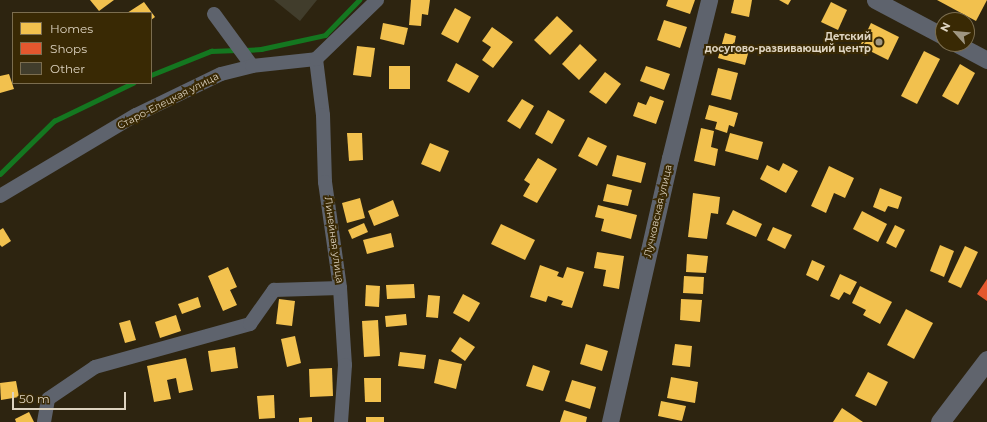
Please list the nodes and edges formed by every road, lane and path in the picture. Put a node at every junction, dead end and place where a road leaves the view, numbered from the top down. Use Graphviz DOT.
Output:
graph roads {
  1 [pos="377,0"];
  2 [pos="709,0"];
  3 [pos="875,0"];
  4 [pos="214,14"];
  5 [pos="935,32"];
  6 [pos="972,52"];
  7 [pos="316,59"];
  8 [pos="987,60"];
  9 [pos="252,66"];
  10 [pos="0,196"];
  11 [pos="340,288"];
  12 [pos="987,360"];
  13 [pos="44,422"];
  14 [pos="341,422"];
  15 [pos="610,422"];
  16 [pos="940,422"];
  1 -- 7 [label="street"];
  2 -- 15 [label="street, Лучковская улица"];
  3 -- 5 [label="street"];
  4 -- 9 [label="street"];
  6 -- 8 [label="street"];
  7 -- 9 [label="street, Старо-Елецкая улица"];
  7 -- 11 [label="street, Линейная улица"];
  9 -- 10 [label="street, Старо-Елецкая улица"];
  11 -- 13 [label="street"];
  11 -- 14 [label="street, Линейная улица"];
  12 -- 16 [label="main road"];
}
